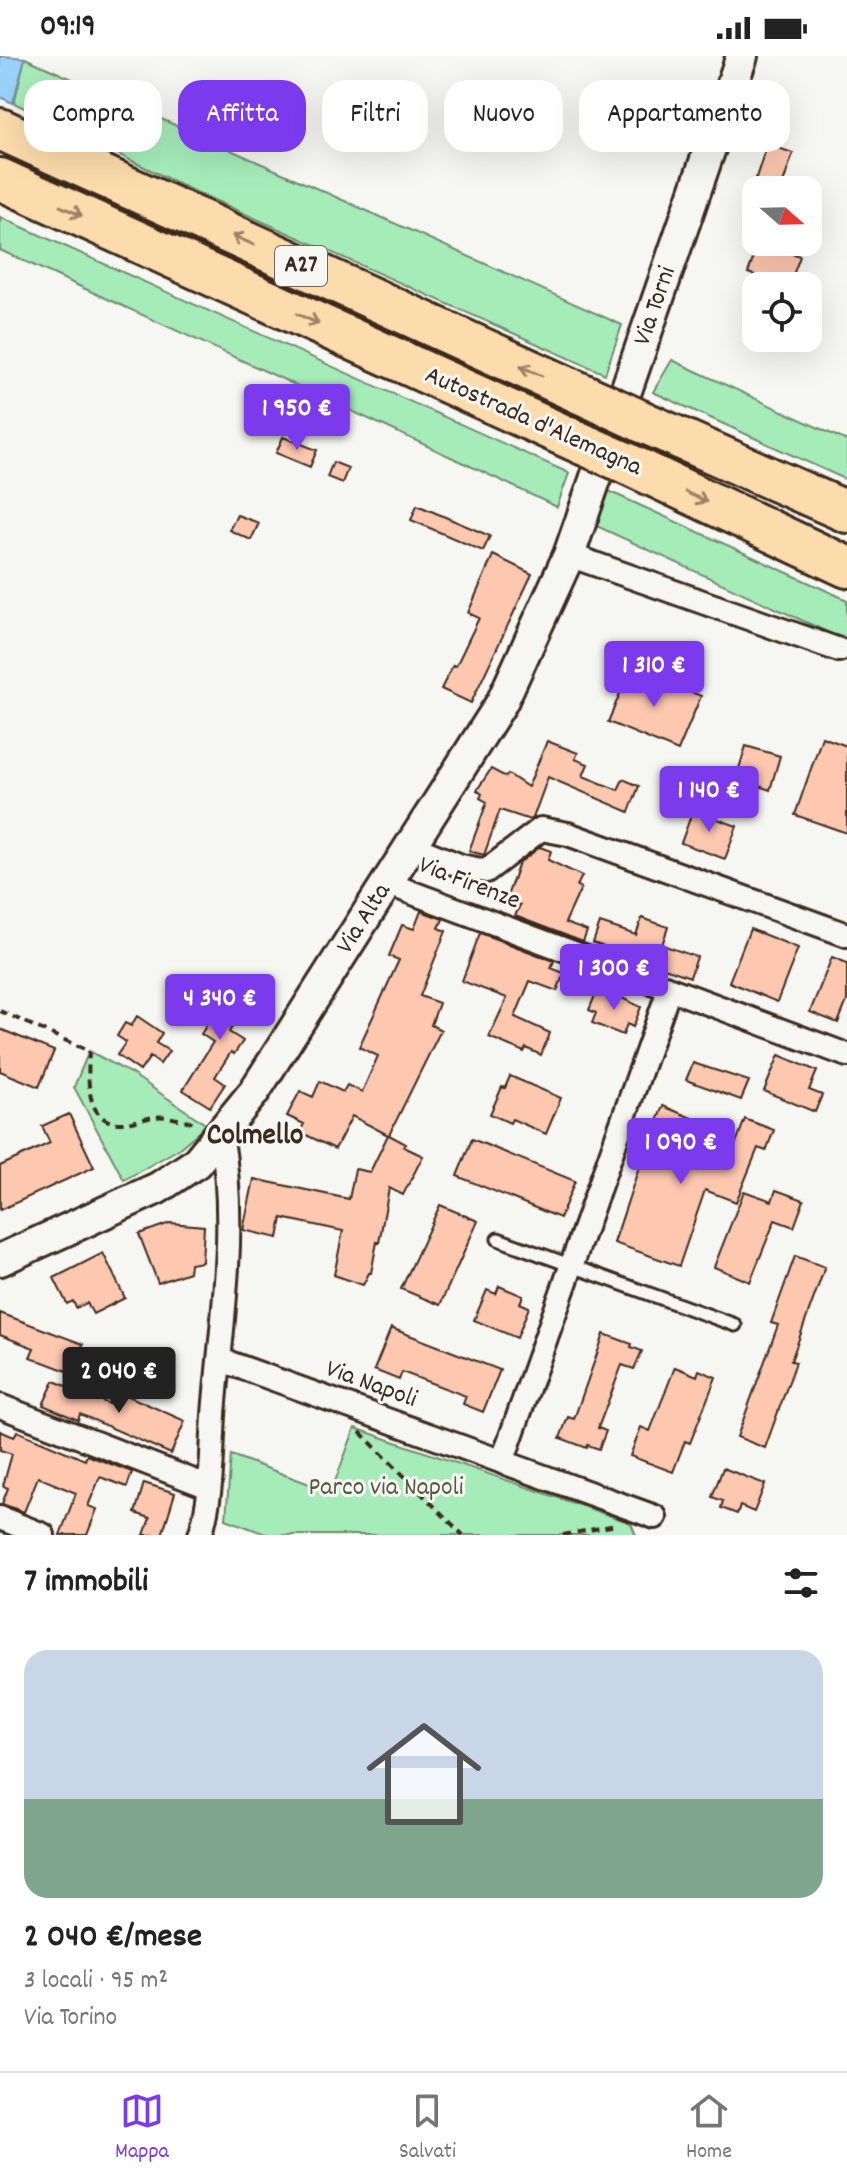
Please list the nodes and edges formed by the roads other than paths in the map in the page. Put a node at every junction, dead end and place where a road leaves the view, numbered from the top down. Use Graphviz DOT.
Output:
graph roads {
  1 [pos="742,56"];
  2 [pos="0,129"];
  3 [pos="0,179"];
  4 [pos="847,512"];
  5 [pos="569,555"];
  6 [pos="847,567"];
  7 [pos="839,650"];
  8 [pos="511,684"];
  9 [pos="409,845"];
  10 [pos="386,883"];
  11 [pos="847,935"];
  12 [pos="669,990"];
  13 [pos="847,1055"];
  14 [pos="214,1130"];
  15 [pos="498,1239"];
  16 [pos="0,1260"];
  17 [pos="572,1265"];
  18 [pos="735,1325"];
  19 [pos="221,1360"];
  20 [pos="0,1406"];
  21 [pos="502,1462"];
  22 [pos="209,1487"];
  23 [pos="655,1517"];
  24 [pos="0,1518"];
  25 [pos="43,1535"];
  26 [pos="200,1535"];
  1 -- 5 [label="main road, Via Torni"];
  4 -- 2 [label="highway, Autostrada d'Alemagna / A27, one-way, bridge"];
  3 -- 6 [label="highway, Autostrada d'Alemagna / A27, one-way, bridge"];
  5 -- 7 [label="street"];
  5 -- 8 [label="main road, Via Torni"];
  8 -- 9 [label="main road, Via Alta"];
  9 -- 10 [label="main road, Via Alta"];
  9 -- 11 [label="street"];
  10 -- 12 [label="street, Via Firenze"];
  10 -- 14 [label="main road, Via Alta"];
  12 -- 13 [label="street, Via Firenze"];
  12 -- 17 [label="street"];
  14 -- 16 [label="main road, Via Alta"];
  14 -- 19 [label="street"];
  15 -- 17 [label="lane"];
  17 -- 18 [label="lane"];
  17 -- 21 [label="street"];
  19 -- 21 [label="street, Via Napoli"];
  19 -- 22 [label="street"];
  20 -- 22 [label="street"];
  21 -- 23 [label="street, Via Napoli"];
  22 -- 26 [label="street"];
  24 -- 25 [label="street"];
}
